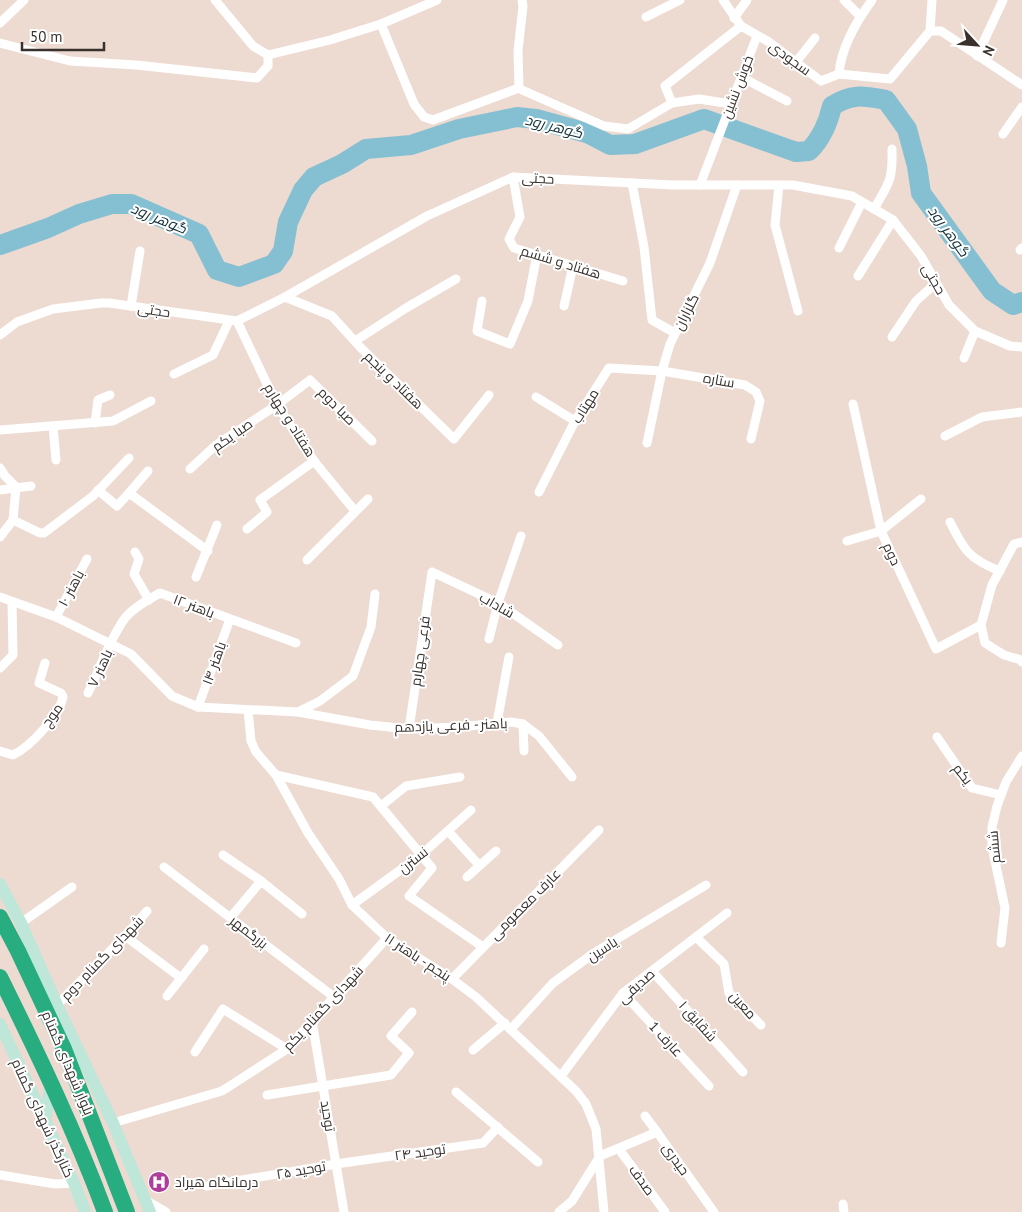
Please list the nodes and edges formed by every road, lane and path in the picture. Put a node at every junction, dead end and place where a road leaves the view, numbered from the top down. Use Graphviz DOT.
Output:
graph roads {
  1 [pos="24,0"];
  2 [pos="215,0"];
  3 [pos="437,0"];
  4 [pos="522,0"];
  5 [pos="680,0"];
  6 [pos="723,0"];
  7 [pos="747,0"];
  8 [pos="844,0"];
  9 [pos="872,0"];
  10 [pos="932,0"];
  11 [pos="1003,0"];
  12 [pos="860,16"];
  13 [pos="646,17"];
  14 [pos="734,18"];
  15 [pos="0,24"];
  16 [pos="381,24"];
  17 [pos="741,26"];
  18 [pos="930,31"];
  19 [pos="757,36"];
  20 [pos="815,38"];
  21 [pos="0,43"];
  22 [pos="268,55"];
  23 [pos="977,56"];
  24 [pos="796,62"];
  25 [pos="839,74"];
  26 [pos="741,77"];
  27 [pos="1022,84"];
  28 [pos="519,88"];
  29 [pos="787,101"];
  30 [pos="672,103"];
  31 [pos="731,104"];
  32 [pos="1022,107"];
  33 [pos="1003,134"];
  34 [pos="892,149"];
  35 [pos="513,177"];
  36 [pos="632,183"];
  37 [pos="700,185"];
  38 [pos="737,185"];
  39 [pos="779,185"];
  40 [pos="862,202"];
  41 [pos="874,209"];
  42 [pos="893,220"];
  43 [pos="839,248"];
  44 [pos="140,251"];
  45 [pos="537,254"];
  46 [pos="573,266"];
  47 [pos="858,276"];
  48 [pos="456,278"];
  49 [pos="623,281"];
  50 [pos="936,282"];
  51 [pos="285,297"];
  52 [pos="482,300"];
  53 [pos="131,306"];
  54 [pos="564,306"];
  55 [pos="798,311"];
  56 [pos="233,322"];
  57 [pos="975,331"];
  58 [pos="675,333"];
  59 [pos="0,336"];
  60 [pos="892,337"];
  61 [pos="355,341"];
  62 [pos="1022,347"];
  63 [pos="964,358"];
  64 [pos="662,371"];
  65 [pos="174,374"];
  66 [pos="110,395"];
  67 [pos="489,395"];
  68 [pos="536,397"];
  69 [pos="150,402"];
  70 [pos="852,404"];
  71 [pos="277,405"];
  72 [pos="1022,412"];
  73 [pos="575,421"];
  74 [pos="95,423"];
  75 [pos="53,426"];
  76 [pos="0,430"];
  77 [pos="945,436"];
  78 [pos="751,439"];
  79 [pos="372,441"];
  80 [pos="647,443"];
  81 [pos="129,458"];
  82 [pos="56,460"];
  83 [pos="314,460"];
  84 [pos="0,468"];
  85 [pos="190,469"];
  86 [pos="148,470"];
  87 [pos="31,486"];
  88 [pos="16,487"];
  89 [pos="0,490"];
  90 [pos="98,490"];
  91 [pos="539,492"];
  92 [pos="129,493"];
  93 [pos="368,499"];
  94 [pos="921,499"];
  95 [pos="355,511"];
  96 [pos="13,520"];
  97 [pos="950,522"];
  98 [pos="218,525"];
  99 [pos="247,529"];
  100 [pos="881,531"];
  101 [pos="521,536"];
  102 [pos="0,537"];
  103 [pos="847,541"];
  104 [pos="1022,542"];
  105 [pos="208,550"];
  106 [pos="135,552"];
  107 [pos="87,559"];
  108 [pos="307,560"];
  109 [pos="1000,571"];
  110 [pos="432,572"];
  111 [pos="196,577"];
  112 [pos="375,594"];
  113 [pos="6,600"];
  114 [pos="149,600"];
  115 [pos="498,602"];
  116 [pos="0,608"];
  117 [pos="56,617"];
  118 [pos="230,619"];
  119 [pos="980,625"];
  120 [pos="489,639"];
  121 [pos="296,643"];
  122 [pos="111,644"];
  123 [pos="558,645"];
  124 [pos="509,657"];
  125 [pos="1022,662"];
  126 [pos="45,664"];
  127 [pos="0,668"];
  128 [pos="88,693"];
  129 [pos="198,707"];
  130 [pos="248,710"];
  131 [pos="298,712"];
  132 [pos="497,723"];
  133 [pos="523,724"];
  134 [pos="408,729"];
  135 [pos="937,737"];
  136 [pos="0,751"];
  137 [pos="524,751"];
  138 [pos="1022,756"];
  139 [pos="276,775"];
  140 [pos="460,777"];
  141 [pos="572,777"];
  142 [pos="1001,794"];
  143 [pos="381,806"];
  144 [pos="471,810"];
  145 [pos="599,830"];
  146 [pos="448,831"];
  147 [pos="496,851"];
  148 [pos="223,855"];
  149 [pos="421,855"];
  150 [pos="480,865"];
  151 [pos="164,867"];
  152 [pos="467,877"];
  153 [pos="261,881"];
  154 [pos="0,884"];
  155 [pos="706,885"];
  156 [pos="72,886"];
  157 [pos="352,905"];
  158 [pos="147,911"];
  159 [pos="727,913"];
  160 [pos="302,914"];
  161 [pos="0,917"];
  162 [pos="231,917"];
  163 [pos="22,923"];
  164 [pos="125,936"];
  165 [pos="696,937"];
  166 [pos="387,938"];
  167 [pos="1001,942"];
  168 [pos="483,947"];
  169 [pos="204,949"];
  170 [pos="652,971"];
  171 [pos="0,977"];
  172 [pos="181,978"];
  173 [pos="452,978"];
  174 [pos="624,993"];
  175 [pos="167,996"];
  176 [pos="334,997"];
  177 [pos="57,1005"];
  178 [pos="412,1012"];
  179 [pos="312,1021"];
  180 [pos="0,1024"];
  181 [pos="761,1025"];
  182 [pos="508,1026"];
  183 [pos="287,1050"];
  184 [pos="472,1050"];
  185 [pos="195,1052"];
  186 [pos="82,1057"];
  187 [pos="743,1072"];
  188 [pos="561,1076"];
  189 [pos="51,1081"];
  190 [pos="79,1085"];
  191 [pos="323,1086"];
  192 [pos="709,1086"];
  193 [pos="456,1092"];
  194 [pos="267,1095"];
  195 [pos="101,1097"];
  196 [pos="645,1116"];
  197 [pos="44,1120"];
  198 [pos="113,1124"];
  199 [pos="498,1128"];
  200 [pos="657,1132"];
  201 [pos="620,1149"];
  202 [pos="600,1156"];
  203 [pos="538,1162"];
  204 [pos="336,1164"];
  205 [pos="0,1175"];
  206 [pos="74,1182"];
  207 [pos="207,1186"];
  208 [pos="147,1206"];
  209 [pos="85,1212"];
  210 [pos="105,1212"];
  211 [pos="127,1212"];
  212 [pos="166,1212"];
  213 [pos="344,1212"];
  214 [pos="559,1212"];
  215 [pos="604,1212"];
  216 [pos="665,1212"];
  217 [pos="714,1212"];
  1 -- 15 [label="street"];
  2 -- 22 [label="street"];
  3 -- 16 [label="street"];
  4 -- 28 [label="street"];
  5 -- 13 [label="street"];
  6 -- 14 [label="street"];
  7 -- 14 [label="street"];
  8 -- 12 [label="street"];
  9 -- 12 [label="street"];
  10 -- 18 [label="street"];
  11 -- 23 [label="street"];
  12 -- 25 [label="street"];
  14 -- 17 [label="street"];
  16 -- 22 [label="street"];
  16 -- 28 [label="street"];
  17 -- 19 [label="street"];
  17 -- 30 [label="street"];
  18 -- 23 [label="street"];
  18 -- 25 [label="street, سجودی"];
  19 -- 24 [label="street, سجودی"];
  19 -- 26 [label="street, خوش نشین"];
  20 -- 24 [label="street"];
  21 -- 22 [label="street"];
  23 -- 27 [label="street"];
  24 -- 25 [label="street, سجودی"];
  26 -- 29 [label="street"];
  26 -- 31 [label="street, خوش نشین"];
  28 -- 30 [label="street"];
  30 -- 31 [label="street"];
  31 -- 37 [label="street, خوش نشین"];
  32 -- 33 [label="street"];
  34 -- 41 [label="street"];
  35 -- 36 [label="street, حجتی"];
  35 -- 45 [label="street, هفتاد و ششم"];
  35 -- 51 [label="street, حجتی"];
  36 -- 37 [label="street, حجتی"];
  36 -- 58 [label="street"];
  37 -- 38 [label="street, حجتی"];
  38 -- 39 [label="street, حجتی"];
  38 -- 58 [label="street, گلزاران"];
  39 -- 40 [label="street, حجتی"];
  39 -- 55 [label="street"];
  40 -- 41 [label="street, حجتی"];
  40 -- 43 [label="street"];
  41 -- 42 [label="street, حجتی"];
  42 -- 47 [label="street"];
  42 -- 50 [label="street, حجتی"];
  44 -- 53 [label="street"];
  45 -- 46 [label="street, هفتاد و ششم"];
  45 -- 52 [label="street"];
  46 -- 49 [label="street, هفتاد و ششم"];
  46 -- 54 [label="street"];
  48 -- 61 [label="street"];
  50 -- 57 [label="street, حجتی"];
  50 -- 60 [label="street"];
  51 -- 56 [label="street, حجتی"];
  51 -- 61 [label="street, هفتاد و پنجم"];
  53 -- 56 [label="street, حجتی"];
  53 -- 59 [label="street, حجتی"];
  56 -- 65 [label="street"];
  56 -- 71 [label="street, هفتاد و چهارم"];
  57 -- 62 [label="street, حجتی"];
  57 -- 63 [label="street"];
  58 -- 64 [label="street, گلزاران"];
  61 -- 67 [label="street, هفتاد و پنجم"];
  64 -- 73 [label="street, مهتاب"];
  64 -- 78 [label="street, ستاره"];
  64 -- 80 [label="street, گلزاران"];
  66 -- 74 [label="street"];
  68 -- 73 [label="street"];
  69 -- 74 [label="street"];
  70 -- 100 [label="street, دوم"];
  71 -- 79 [label="street, صبا دوم"];
  71 -- 83 [label="street, هفتاد و چهارم"];
  71 -- 85 [label="street, صبا یکم"];
  72 -- 77 [label="street"];
  73 -- 91 [label="street, مهتاب"];
  74 -- 75 [label="street"];
  75 -- 76 [label="street"];
  75 -- 82 [label="street"];
  81 -- 90 [label="street"];
  83 -- 95 [label="street, هفتاد و چهارم"];
  83 -- 99 [label="street"];
  84 -- 88 [label="street"];
  86 -- 92 [label="street"];
  87 -- 88 [label="street"];
  88 -- 89 [label="street"];
  88 -- 96 [label="street"];
  90 -- 92 [label="street"];
  90 -- 96 [label="street"];
  92 -- 105 [label="street"];
  93 -- 95 [label="street"];
  94 -- 100 [label="street"];
  95 -- 108 [label="street"];
  96 -- 102 [label="street"];
  97 -- 109 [label="street"];
  98 -- 105 [label="street"];
  100 -- 103 [label="street"];
  100 -- 119 [label="street, دوم"];
  101 -- 115 [label="street"];
  104 -- 109 [label="street"];
  105 -- 111 [label="street"];
  106 -- 114 [label="street"];
  107 -- 117 [label="street, باهنر ۱۰"];
  109 -- 119 [label="street"];
  110 -- 115 [label="street, شاداب"];
  110 -- 134 [label="street, فرعی چهارم"];
  112 -- 131 [label="street"];
  113 -- 116 [label="street"];
  113 -- 117 [label="street, باهنر - فرعی یازدهم"];
  113 -- 127 [label="street"];
  114 -- 118 [label="street, باهنر ۱۲"];
  114 -- 122 [label="street, باهنر ۱۲"];
  115 -- 120 [label="street"];
  115 -- 123 [label="street, شاداب"];
  117 -- 122 [label="street, باهنر - فرعی یازدهم"];
  118 -- 121 [label="street, باهنر ۱۲"];
  118 -- 129 [label="street, باهنر ۱۴"];
  119 -- 125 [label="street"];
  122 -- 128 [label="street, باهنر ۷"];
  122 -- 129 [label="street, باهنر - فرعی یازدهم"];
  124 -- 132 [label="street"];
  126 -- 136 [label="street, موج"];
  129 -- 130 [label="street, باهنر - فرعی یازدهم"];
  130 -- 131 [label="street, باهنر - فرعی یازدهم"];
  130 -- 139 [label="street, پنجم - باهنر ۱۱"];
  131 -- 134 [label="street, باهنر - فرعی یازدهم"];
  132 -- 133 [label="street, باهنر - فرعی یازدهم"];
  132 -- 134 [label="street, باهنر - فرعی یازدهم"];
  133 -- 137 [label="street"];
  133 -- 141 [label="street, باهنر - فرعی یازدهم"];
  135 -- 142 [label="street, یکم"];
  138 -- 142 [label="street, ششم"];
  139 -- 143 [label="street"];
  139 -- 157 [label="street, پنجم - باهنر ۱۱"];
  140 -- 143 [label="street"];
  142 -- 167 [label="street, ششم"];
  143 -- 149 [label="street"];
  144 -- 146 [label="street, نسترن"];
  145 -- 168 [label="street, عارف معصومی"];
  146 -- 149 [label="street, نسترن"];
  146 -- 150 [label="street"];
  147 -- 150 [label="street"];
  148 -- 153 [label="street"];
  149 -- 157 [label="street, نسترن"];
  149 -- 168 [label="street"];
  150 -- 152 [label="street"];
  151 -- 162 [label="street, بزرگمهر"];
  153 -- 160 [label="street"];
  153 -- 162 [label="street"];
  154 -- 163 [label="street"];
  155 -- 182 [label="street, یاسین"];
  156 -- 163 [label="street"];
  157 -- 166 [label="street, پنجم - باهنر ۱۱"];
  158 -- 164 [label="street, شهدای گمنام دوم"];
  159 -- 165 [label="street, صدیقی"];
  161 -- 190 [label="highway, بلوار شهدای گمنام"];
  162 -- 176 [label="street, بزرگمهر"];
  163 -- 177 [label="street"];
  164 -- 172 [label="street"];
  164 -- 177 [label="street, شهدای گمنام دوم"];
  165 -- 170 [label="street, صدیقی"];
  165 -- 181 [label="street, معین"];
  166 -- 173 [label="street, پنجم - باهنر ۱۱"];
  166 -- 176 [label="street, شهدای گمنام یکم"];
  168 -- 173 [label="street, عارف معصومی"];
  169 -- 172 [label="street"];
  170 -- 174 [label="street, صدیقی"];
  170 -- 187 [label="street, شقایق ۱"];
  171 -- 189 [label="highway, بلوار شهدای گمنام"];
  172 -- 175 [label="street"];
  173 -- 182 [label="street, پنجم - باهنر ۱۱"];
  174 -- 188 [label="street, صدیقی"];
  174 -- 192 [label="street, عارف 1"];
  176 -- 179 [label="street, شهدای گمنام یکم"];
  177 -- 186 [label="street"];
  178 -- 191 [label="street"];
  179 -- 183 [label="street, شهدای گمنام یکم"];
  179 -- 191 [label="street, توحید"];
  180 -- 197 [label="street, کنارگذر شهدای گمنام"];
  182 -- 184 [label="street, یاسین"];
  182 -- 188 [label="street, پنجم - باهنر ۱۱"];
  183 -- 185 [label="street"];
  183 -- 198 [label="street, شهدای گمنام یکم"];
  186 -- 190 [label="street"];
  186 -- 195 [label="street"];
  188 -- 202 [label="street, پنجم - باهنر ۱۱"];
  189 -- 197 [label="street"];
  189 -- 210 [label="highway, بلوار شهدای گمنام"];
  190 -- 195 [label="street"];
  190 -- 211 [label="highway, بلوار شهدای گمنام"];
  191 -- 194 [label="street"];
  191 -- 204 [label="street, توحید"];
  193 -- 199 [label="street"];
  195 -- 198 [label="street"];
  196 -- 200 [label="street"];
  197 -- 206 [label="street, کنارگذر شهدای گمنام"];
  198 -- 208 [label="street"];
  199 -- 203 [label="street"];
  199 -- 204 [label="street, توحید ۲۴"];
  200 -- 201 [label="street, حیدری"];
  200 -- 217 [label="street, حیدری"];
  201 -- 202 [label="street, حیدری"];
  201 -- 216 [label="street, صدف"];
  202 -- 214 [label="street"];
  202 -- 215 [label="street, پنجم - باهنر ۱۱"];
  204 -- 207 [label="street, توحید ۲۵"];
  204 -- 213 [label="street, توحید"];
  205 -- 206 [label="street"];
  206 -- 209 [label="street, کنارگذر شهدای گمنام"];
  208 -- 212 [label="street"];
}
